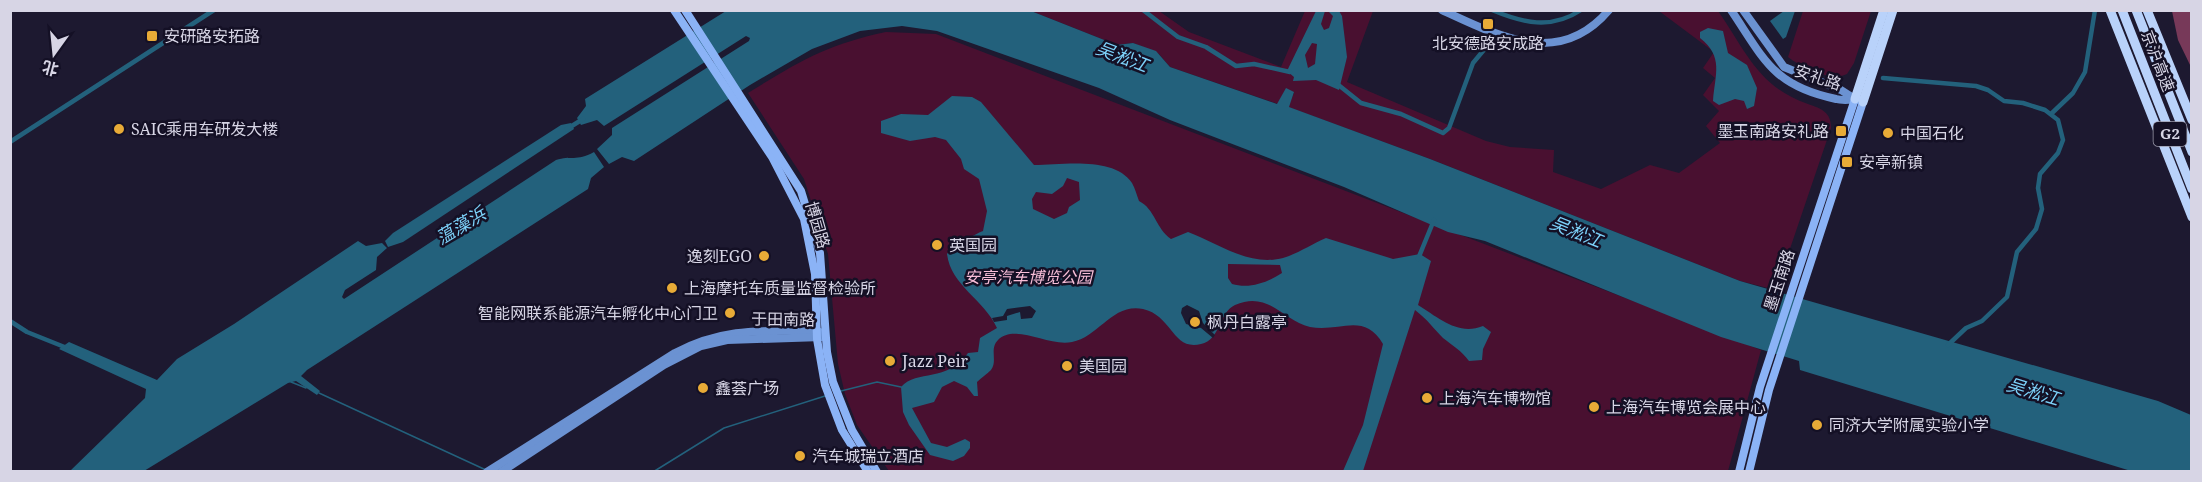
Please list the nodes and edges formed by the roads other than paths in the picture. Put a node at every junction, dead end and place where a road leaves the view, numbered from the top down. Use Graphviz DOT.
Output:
graph roads {
  1 [pos="674,10"];
  2 [pos="685,10"];
  3 [pos="1442,10"];
  4 [pos="1609,10"];
  5 [pos="1731,10"];
  6 [pos="1743,10"];
  7 [pos="1884,10"];
  8 [pos="1893,10"];
  9 [pos="2110,10"];
  10 [pos="2122,10"];
  11 [pos="2136,10"];
  12 [pos="2147,10"];
  13 [pos="1859,100"];
  14 [pos="2192,120"];
  15 [pos="755,124"];
  16 [pos="2192,152"];
  17 [pos="2192,189"];
  18 [pos="2192,217"];
  19 [pos="820,335"];
  20 [pos="837,407"];
  21 [pos="502,468"];
  22 [pos="487,471"];
  23 [pos="868,471"];
  24 [pos="877,471"];
  25 [pos="1739,471"];
  26 [pos="1749,471"];
  1 -- 15 [label="main road, 博园路"];
  2 -- 15 [label="main road, 博园路"];
  3 -- 4 [label="street"];
  5 -- 13 [label="street, 安礼路"];
  6 -- 13 [label="street, 安礼路"];
  7 -- 13 [label="highway"];
  8 -- 13 [label="highway"];
  9 -- 18 [label="highway"];
  10 -- 17 [label="highway, 京沪高速 / G2"];
  11 -- 16 [label="highway, 京沪高速 / G2"];
  12 -- 14 [label="highway"];
  13 -- 25 [label="main road, 墨玉南路"];
  13 -- 26 [label="main road, 墨玉南路"];
  15 -- 19 [label="main road, 博园路"];
  19 -- 20 [label="main road, 博园路"];
  19 -- 21 [label="street, 于田南路"];
  20 -- 23 [label="main road, 博园路"];
  20 -- 24 [label="main road, 博园路"];
  21 -- 22 [label="street, 于田南路"];
}
